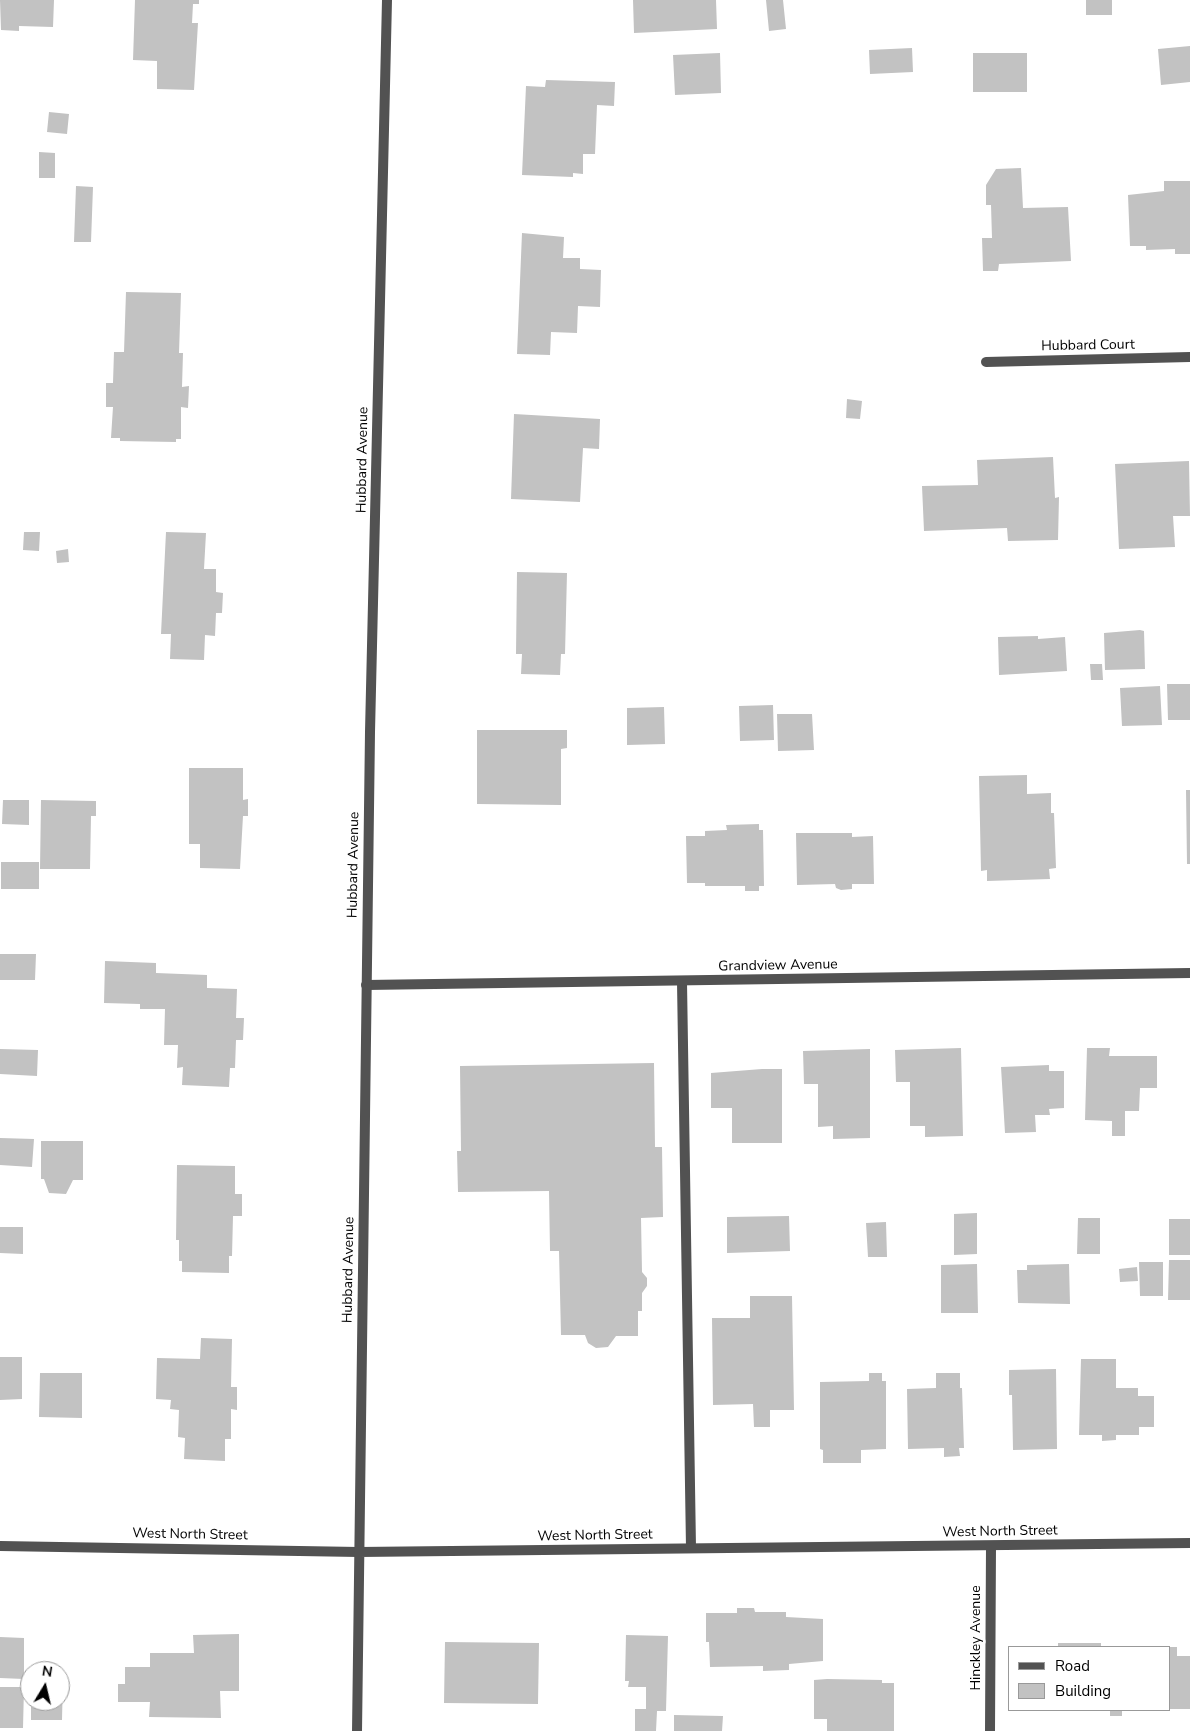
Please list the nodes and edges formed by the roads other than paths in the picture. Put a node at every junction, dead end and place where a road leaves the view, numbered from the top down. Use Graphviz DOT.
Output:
graph roads {
  1 [pos="387,0"];
  2 [pos="1190,357"];
  3 [pos="986,362"];
  4 [pos="1190,972"];
  5 [pos="682,982"];
  6 [pos="366,985"];
  7 [pos="1190,1543"];
  8 [pos="0,1546"];
  9 [pos="992,1546"];
  10 [pos="692,1548"];
  11 [pos="359,1552"];
  12 [pos="357,1731"];
  13 [pos="990,1731"];
  1 -- 6 [label="street, Hubbard Avenue"];
  2 -- 3 [label="street, Hubbard Court"];
  4 -- 5 [label="street, Grandview Avenue"];
  5 -- 6 [label="street, Grandview Avenue"];
  5 -- 10 [label="street"];
  6 -- 11 [label="street, Hubbard Avenue"];
  7 -- 9 [label="street, West North Street"];
  8 -- 11 [label="street, West North Street"];
  9 -- 10 [label="street, West North Street"];
  9 -- 13 [label="street, Hinckley Avenue"];
  10 -- 11 [label="street, West North Street"];
  11 -- 12 [label="street, Hubbard Avenue"];
}
